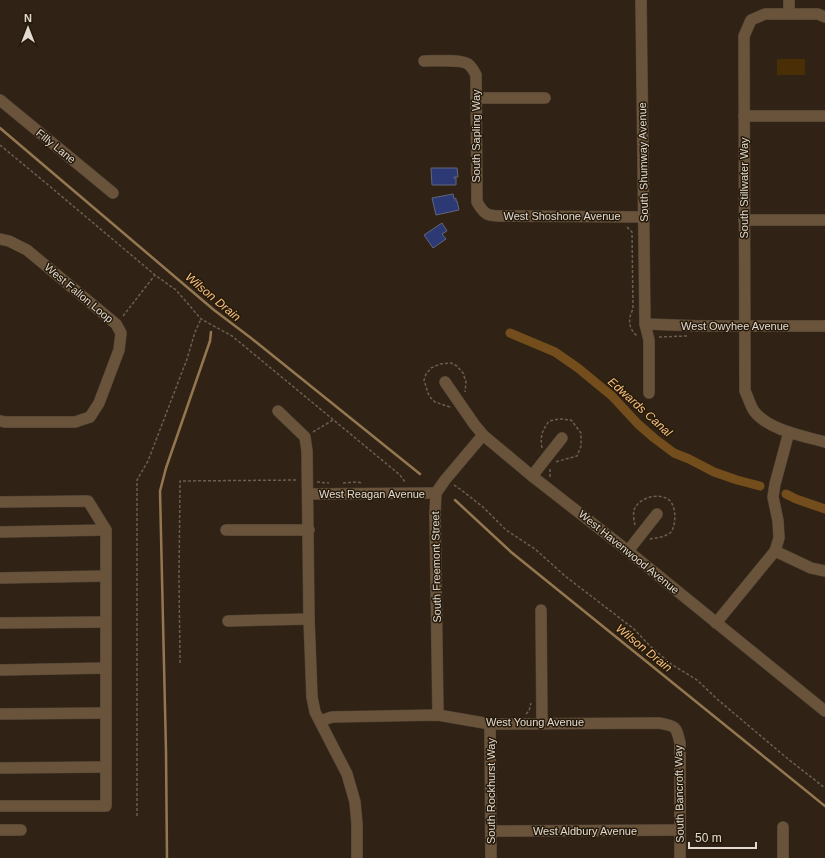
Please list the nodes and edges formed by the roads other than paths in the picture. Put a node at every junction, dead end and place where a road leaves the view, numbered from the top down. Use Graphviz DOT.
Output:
graph roads {
  1 [pos="641,0"];
  2 [pos="789,0"];
  3 [pos="789,14"];
  4 [pos="825,17"];
  5 [pos="424,61"];
  6 [pos="476,98"];
  7 [pos="545,98"];
  8 [pos="0,100"];
  9 [pos="744,116"];
  10 [pos="825,116"];
  11 [pos="113,193"];
  12 [pos="481,210"];
  13 [pos="644,217"];
  14 [pos="744,220"];
  15 [pos="825,220"];
  16 [pos="0,239"];
  17 [pos="645,324"];
  18 [pos="745,326"];
  19 [pos="825,326"];
  20 [pos="445,382"];
  21 [pos="650,393"];
  22 [pos="278,411"];
  23 [pos="0,421"];
  24 [pos="789,432"];
  25 [pos="484,435"];
  26 [pos="562,438"];
  27 [pos="825,442"];
  28 [pos="532,476"];
  29 [pos="436,493"];
  30 [pos="308,494"];
  31 [pos="0,502"];
  32 [pos="657,514"];
  33 [pos="106,530"];
  34 [pos="226,530"];
  35 [pos="308,530"];
  36 [pos="0,532"];
  37 [pos="628,551"];
  38 [pos="775,551"];
  39 [pos="825,571"];
  40 [pos="105,576"];
  41 [pos="0,578"];
  42 [pos="541,610"];
  43 [pos="309,619"];
  44 [pos="228,621"];
  45 [pos="105,622"];
  46 [pos="0,623"];
  47 [pos="716,623"];
  48 [pos="106,668"];
  49 [pos="0,670"];
  50 [pos="825,711"];
  51 [pos="106,713"];
  52 [pos="0,714"];
  53 [pos="438,716"];
  54 [pos="320,720"];
  55 [pos="542,723"];
  56 [pos="490,724"];
  57 [pos="677,730"];
  58 [pos="106,767"];
  59 [pos="0,768"];
  60 [pos="0,806"];
  61 [pos="783,827"];
  62 [pos="0,830"];
  63 [pos="21,830"];
  64 [pos="680,830"];
  65 [pos="491,831"];
  66 [pos="357,858"];
  67 [pos="491,858"];
  68 [pos="680,858"];
  69 [pos="783,858"];
  1 -- 13 [label="street, South Shumway Avenue"];
  2 -- 3 [label="street"];
  3 -- 4 [label="street, South Stillwater Way"];
  3 -- 9 [label="street, South Stillwater Way"];
  5 -- 6 [label="street, South Sapling Way"];
  6 -- 7 [label="street"];
  6 -- 12 [label="street, South Sapling Way"];
  8 -- 11 [label="street, Filly Lane"];
  9 -- 10 [label="street"];
  9 -- 14 [label="street, South Stillwater Way"];
  12 -- 13 [label="street, West Shoshone Avenue"];
  13 -- 17 [label="street, South Shumway Avenue"];
  14 -- 15 [label="street"];
  14 -- 18 [label="street, South Stillwater Way"];
  16 -- 23 [label="street, West Fallon Loop"];
  17 -- 18 [label="street, West Owyhee Avenue"];
  17 -- 21 [label="street, South Shumway Avenue"];
  18 -- 19 [label="street, West Owyhee Avenue"];
  18 -- 24 [label="street, South Stillwater Way"];
  20 -- 25 [label="street, West Havenwood Avenue"];
  22 -- 30 [label="street"];
  24 -- 27 [label="street"];
  24 -- 38 [label="street"];
  25 -- 28 [label="street, West Havenwood Avenue"];
  25 -- 29 [label="street"];
  26 -- 28 [label="street"];
  28 -- 37 [label="street, West Havenwood Avenue"];
  29 -- 30 [label="street, West Reagan Avenue"];
  29 -- 53 [label="street, South Freemont Street"];
  30 -- 35 [label="street"];
  31 -- 33 [label="street"];
  32 -- 37 [label="street"];
  33 -- 36 [label="street"];
  33 -- 40 [label="street"];
  34 -- 35 [label="street"];
  35 -- 43 [label="street"];
  37 -- 47 [label="street, West Havenwood Avenue"];
  38 -- 39 [label="street"];
  38 -- 47 [label="street"];
  40 -- 41 [label="street"];
  40 -- 45 [label="street"];
  42 -- 55 [label="street"];
  43 -- 44 [label="street"];
  43 -- 54 [label="street"];
  45 -- 46 [label="street"];
  45 -- 48 [label="street"];
  47 -- 50 [label="street, West Havenwood Avenue"];
  48 -- 49 [label="street"];
  48 -- 51 [label="street"];
  51 -- 52 [label="street"];
  51 -- 58 [label="street"];
  53 -- 54 [label="street, West Young Avenue"];
  53 -- 56 [label="street, West Young Avenue"];
  54 -- 66 [label="street"];
  55 -- 56 [label="street, West Young Avenue"];
  55 -- 57 [label="street, West Young Avenue"];
  56 -- 65 [label="street, South Rockhurst Way"];
  57 -- 64 [label="street, South Bancroft Way"];
  58 -- 59 [label="street"];
  58 -- 60 [label="street"];
  61 -- 69 [label="street"];
  62 -- 63 [label="street"];
  64 -- 65 [label="street, West Aldbury Avenue"];
  64 -- 68 [label="street, South Bancroft Way"];
  65 -- 67 [label="street, South Rockhurst Way"];
}
